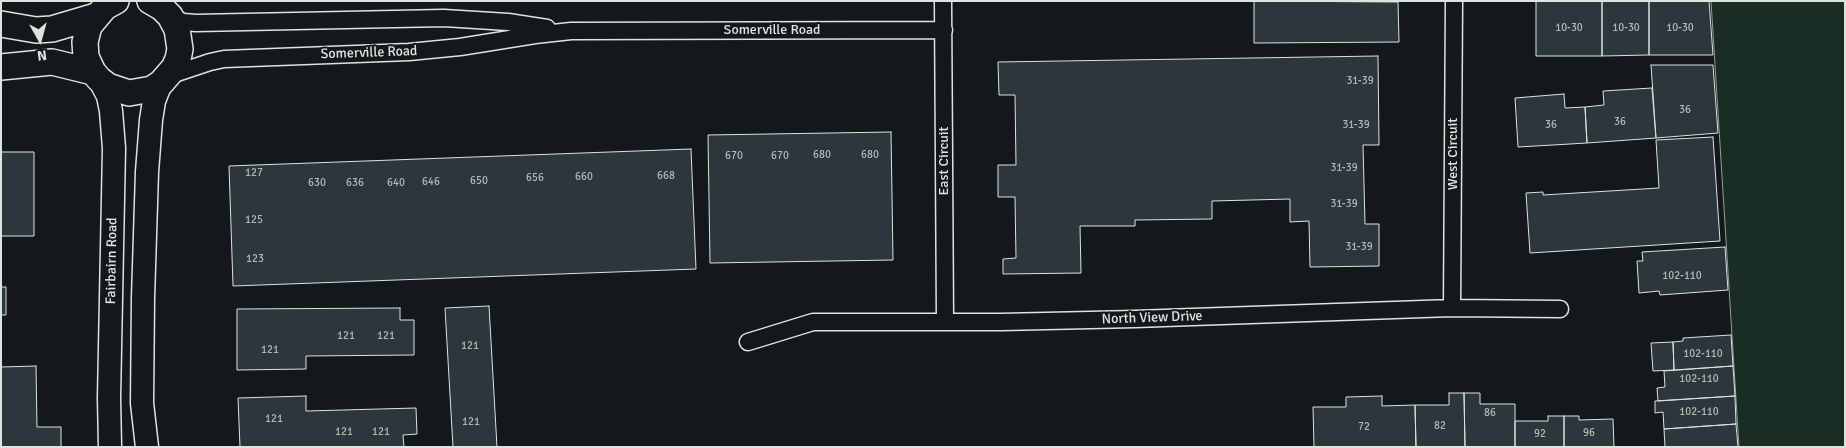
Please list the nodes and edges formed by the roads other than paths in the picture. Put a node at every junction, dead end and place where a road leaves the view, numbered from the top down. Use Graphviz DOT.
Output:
graph roads {
  1 [pos="943,1"];
  2 [pos="1454,1"];
  3 [pos="106,6"];
  4 [pos="161,7"];
  5 [pos="1,24"];
  6 [pos="944,30"];
  7 [pos="571,31"];
  8 [pos="1,67"];
  9 [pos="96,75"];
  10 [pos="165,79"];
  11 [pos="1452,308"];
  12 [pos="1560,309"];
  13 [pos="945,321"];
  14 [pos="748,342"];
  15 [pos="110,447"];
  16 [pos="147,447"];
  1 -- 6 [label="street, East Circuit"];
  2 -- 11 [label="street, West Circuit"];
  3 -- 5 [label="main road"];
  3 -- 9 [label="main road"];
  4 -- 7 [label="street, Somerville Road"];
  4 -- 10 [label="main road"];
  6 -- 7 [label="street, Somerville Road"];
  6 -- 13 [label="street, East Circuit"];
  7 -- 10 [label="street, Somerville Road"];
  8 -- 9 [label="main road"];
  9 -- 10 [label="main road"];
  9 -- 15 [label="street, Fairbairn Road"];
  10 -- 16 [label="street"];
  11 -- 12 [label="street, North View Drive"];
  11 -- 13 [label="street, North View Drive"];
  13 -- 14 [label="street, North View Drive"];
}
